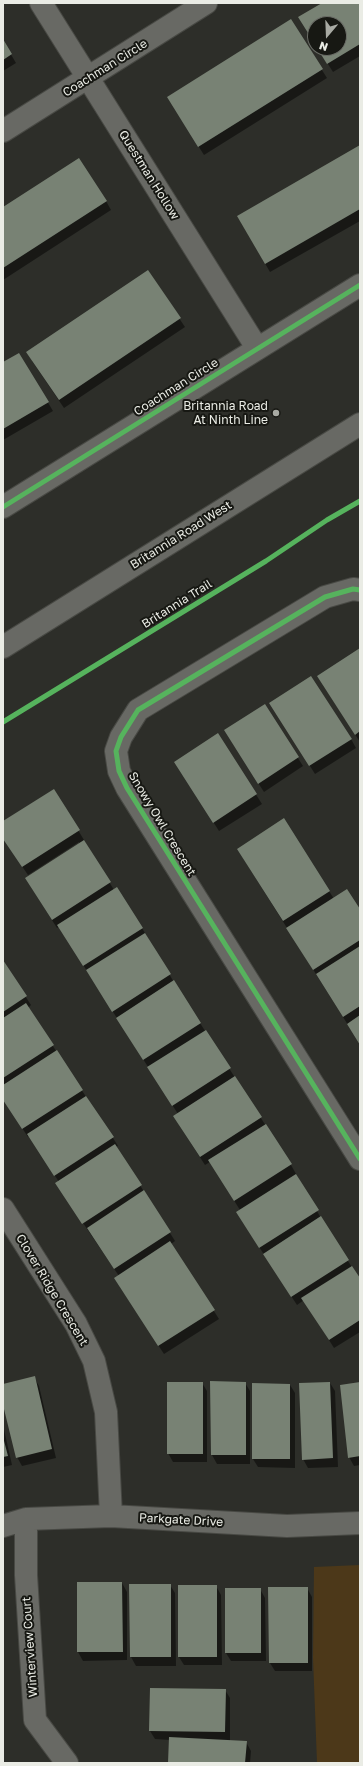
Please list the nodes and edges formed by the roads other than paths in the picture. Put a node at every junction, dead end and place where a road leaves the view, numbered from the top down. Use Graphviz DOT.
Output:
graph roads {
  1 [pos="41,3"];
  2 [pos="206,3"];
  3 [pos="88,78"];
  4 [pos="3,131"];
  5 [pos="360,284"];
  6 [pos="258,348"];
  7 [pos="360,424"];
  8 [pos="3,507"];
  9 [pos="360,590"];
  10 [pos="3,647"];
  11 [pos="360,1159"];
  12 [pos="3,1209"];
  13 [pos="111,1516"];
  14 [pos="26,1519"];
  15 [pos="360,1523"];
  16 [pos="3,1526"];
  17 [pos="67,1763"];
  1 -- 3 [label="street, Questman Hollow"];
  2 -- 3 [label="street, Coachman Circle"];
  3 -- 4 [label="street, Coachman Circle"];
  3 -- 6 [label="street, Questman Hollow"];
  5 -- 6 [label="street, Coachman Circle"];
  6 -- 8 [label="street, Coachman Circle"];
  7 -- 10 [label="street, Britannia Road West"];
  9 -- 11 [label="street, Snowy Owl Crescent"];
  12 -- 13 [label="street, Clover Ridge Crescent"];
  13 -- 14 [label="street, Parkgate Drive"];
  13 -- 15 [label="street, Parkgate Drive"];
  14 -- 16 [label="street, Parkgate Drive"];
  14 -- 17 [label="street, Winterview Court"];
}
